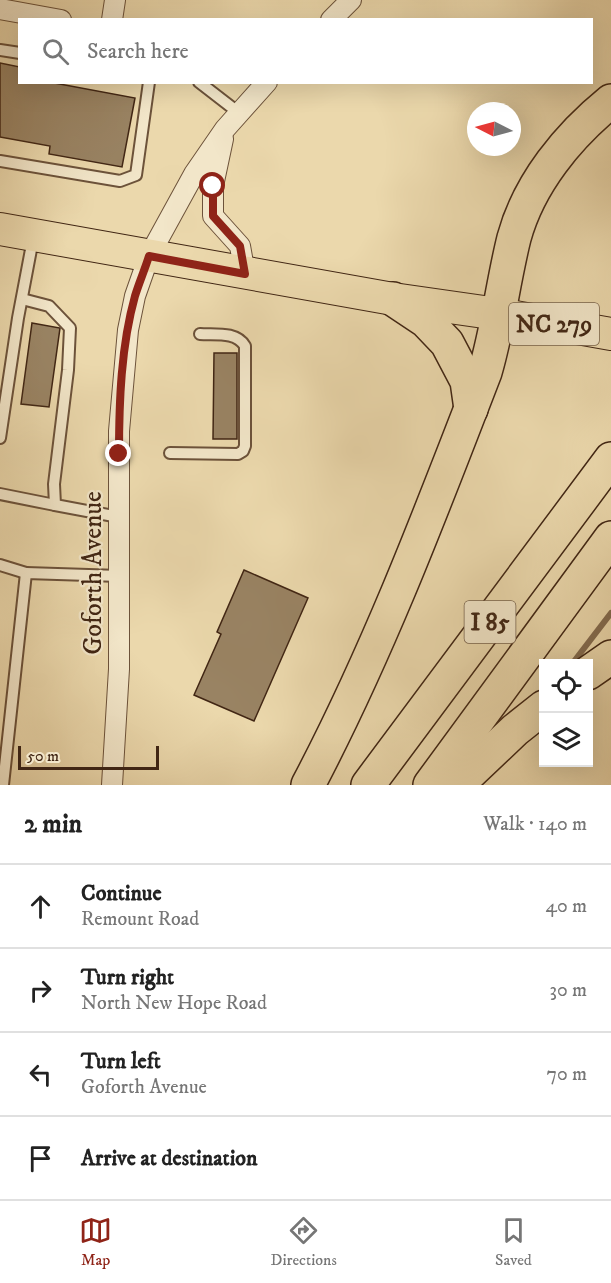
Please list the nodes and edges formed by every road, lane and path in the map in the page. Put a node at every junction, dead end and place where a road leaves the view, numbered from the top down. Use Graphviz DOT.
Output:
graph roads {
  1 [pos="115,0"];
  2 [pos="351,0"];
  3 [pos="0,9"];
  4 [pos="50,18"];
  5 [pos="112,18"];
  6 [pos="333,18"];
  7 [pos="0,50"];
  8 [pos="18,53"];
  9 [pos="149,84"];
  10 [pos="202,84"];
  11 [pos="265,84"];
  12 [pos="611,101"];
  13 [pos="239,113"];
  14 [pos="225,129"];
  15 [pos="0,161"];
  16 [pos="0,229"];
  17 [pos="34,236"];
  18 [pos="149,256"];
  19 [pos="245,274"];
  20 [pos="22,298"];
  21 [pos="393,299"];
  22 [pos="498,314"];
  23 [pos="200,333"];
  24 [pos="611,334"];
  25 [pos="471,409"];
  26 [pos="0,438"];
  27 [pos="170,453"];
  28 [pos="611,459"];
  29 [pos="0,494"];
  30 [pos="55,505"];
  31 [pos="119,517"];
  32 [pos="611,538"];
  33 [pos="0,565"];
  34 [pos="26,573"];
  35 [pos="120,576"];
  36 [pos="611,657"];
  37 [pos="593,670"];
  38 [pos="539,710"];
  39 [pos="3,785"];
  40 [pos="112,785"];
  41 [pos="308,785"];
  42 [pos="368,785"];
  43 [pos="429,785"];
  44 [pos="457,785"];
  1 -- 5 [label="street"];
  2 -- 6 [label="street"];
  3 -- 4 [label="street"];
  7 -- 8 [label="lane"];
  9 -- 15 [label="lane"];
  10 -- 13 [label="lane"];
  11 -- 13 [label="street, Goforth Avenue"];
  12 -- 22 [label="highway"];
  13 -- 14 [label="street, Goforth Avenue"];
  14 -- 18 [label="street, Goforth Avenue"];
  14 -- 19 [label="street"];
  16 -- 17 [label="main road, NC 279"];
  17 -- 18 [label="main road, NC 279"];
  17 -- 20 [label="lane"];
  18 -- 19 [label="main road, NC 279"];
  18 -- 31 [label="street, Goforth Avenue"];
  19 -- 21 [label="main road, NC 279"];
  20 -- 26 [label="lane"];
  20 -- 30 [label="lane"];
  21 -- 22 [label="main road, NC 279"];
  21 -- 25 [label="highway"];
  22 -- 24 [label="main road, NC 279"];
  22 -- 25 [label="highway"];
  23 -- 27 [label="lane"];
  25 -- 41 [label="highway"];
  28 -- 42 [label="highway, I 85"];
  29 -- 30 [label="lane"];
  30 -- 31 [label="lane"];
  31 -- 35 [label="street, Goforth Avenue"];
  32 -- 43 [label="highway, I 85"];
  33 -- 34 [label="lane"];
  34 -- 35 [label="lane"];
  34 -- 39 [label="lane"];
  35 -- 40 [label="street, Goforth Avenue"];
  36 -- 37 [label="highway"];
  38 -- 44 [label="highway"];
}
